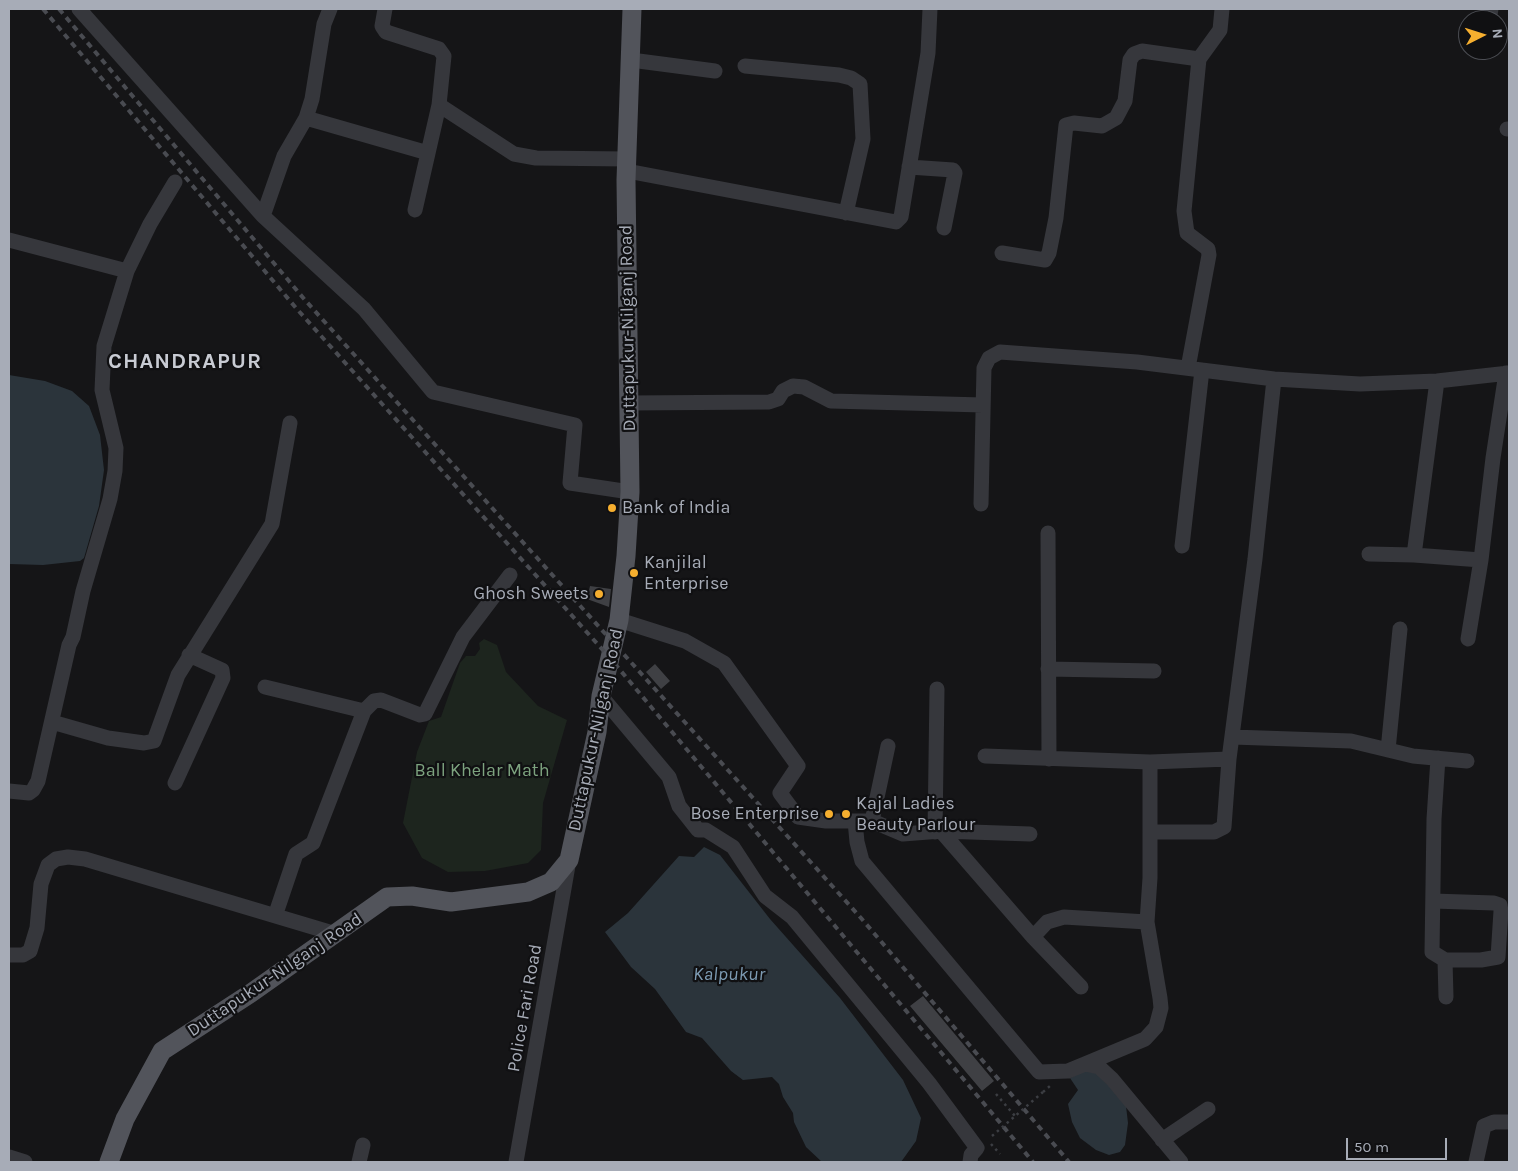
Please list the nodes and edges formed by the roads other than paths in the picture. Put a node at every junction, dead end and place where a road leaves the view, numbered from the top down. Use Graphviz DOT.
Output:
graph roads {
  1 [pos="79,9"];
  2 [pos="330,9"];
  3 [pos="385,9"];
  4 [pos="632,9"];
  5 [pos="930,9"];
  6 [pos="1222,9"];
  7 [pos="631,60"];
  8 [pos="1199,60"];
  9 [pos="744,66"];
  10 [pos="714,71"];
  11 [pos="439,105"];
  12 [pos="306,118"];
  13 [pos="428,153"];
  14 [pos="627,165"];
  15 [pos="909,167"];
  16 [pos="175,182"];
  17 [pos="415,210"];
  18 [pos="846,213"];
  19 [pos="263,216"];
  20 [pos="944,228"];
  21 [pos="9,240"];
  22 [pos="1002,253"];
  23 [pos="127,270"];
  24 [pos="1195,369"];
  25 [pos="1508,373"];
  26 [pos="1274,379"];
  27 [pos="1437,381"];
  28 [pos="629,403"];
  29 [pos="983,405"];
  30 [pos="290,423"];
  31 [pos="630,492"];
  32 [pos="981,504"];
  33 [pos="1048,533"];
  34 [pos="1182,546"];
  35 [pos="1370,554"];
  36 [pos="1414,555"];
  37 [pos="1481,560"];
  38 [pos="510,575"];
  39 [pos="619,620"];
  40 [pos="1400,628"];
  41 [pos="1468,639"];
  42 [pos="190,656"];
  43 [pos="1048,669"];
  44 [pos="1154,671"];
  45 [pos="265,687"];
  46 [pos="938,688"];
  47 [pos="601,696"];
  48 [pos="364,711"];
  49 [pos="52,722"];
  50 [pos="1232,737"];
  51 [pos="888,746"];
  52 [pos="1388,750"];
  53 [pos="985,756"];
  54 [pos="1438,758"];
  55 [pos="1049,759"];
  56 [pos="1229,759"];
  57 [pos="1467,761"];
  58 [pos="1150,762"];
  59 [pos="175,783"];
  60 [pos="9,791"];
  61 [pos="872,821"];
  62 [pos="855,822"];
  63 [pos="938,832"];
  64 [pos="1150,832"];
  65 [pos="1030,834"];
  66 [pos="569,860"];
  67 [pos="1433,901"];
  68 [pos="275,916"];
  69 [pos="1147,922"];
  70 [pos="336,934"];
  71 [pos="1033,937"];
  72 [pos="9,955"];
  73 [pos="1445,960"];
  74 [pos="1081,987"];
  75 [pos="1446,997"];
  76 [pos="1085,1064"];
  77 [pos="1208,1109"];
  78 [pos="1509,1122"];
  79 [pos="1162,1140"];
  80 [pos="363,1145"];
  81 [pos="9,1157"];
  82 [pos="25,1162"];
  83 [pos="109,1162"];
  84 [pos="358,1162"];
  85 [pos="516,1162"];
  86 [pos="970,1162"];
  87 [pos="1181,1162"];
  88 [pos="1476,1162"];
  1 -- 19 [label="street"];
  2 -- 12 [label="street"];
  3 -- 11 [label="street"];
  4 -- 7 [label="main road, Duttapukur-Nilganj Road"];
  5 -- 15 [label="street"];
  6 -- 8 [label="street"];
  7 -- 10 [label="street"];
  7 -- 14 [label="main road, Duttapukur-Nilganj Road"];
  8 -- 22 [label="street"];
  8 -- 24 [label="street"];
  9 -- 18 [label="street"];
  11 -- 13 [label="street"];
  11 -- 14 [label="street"];
  12 -- 13 [label="street"];
  12 -- 19 [label="street"];
  13 -- 17 [label="street"];
  14 -- 18 [label="street"];
  14 -- 28 [label="main road, Duttapukur-Nilganj Road"];
  15 -- 18 [label="street"];
  15 -- 20 [label="street"];
  16 -- 23 [label="street"];
  19 -- 31 [label="street"];
  21 -- 23 [label="street"];
  23 -- 49 [label="street"];
  24 -- 26 [label="street"];
  24 -- 29 [label="street"];
  24 -- 34 [label="street"];
  25 -- 27 [label="street"];
  25 -- 37 [label="street"];
  26 -- 27 [label="street"];
  26 -- 50 [label="street"];
  27 -- 36 [label="street"];
  28 -- 29 [label="street"];
  28 -- 31 [label="main road, Duttapukur-Nilganj Road"];
  29 -- 32 [label="street"];
  30 -- 42 [label="street"];
  31 -- 39 [label="main road, Duttapukur-Nilganj Road"];
  33 -- 43 [label="street"];
  35 -- 36 [label="street"];
  36 -- 37 [label="street"];
  37 -- 41 [label="street"];
  38 -- 48 [label="street"];
  39 -- 47 [label="main road, Duttapukur-Nilganj Road"];
  39 -- 62 [label="street"];
  40 -- 52 [label="street"];
  42 -- 49 [label="street"];
  42 -- 59 [label="street"];
  43 -- 44 [label="street"];
  43 -- 55 [label="street"];
  45 -- 48 [label="street"];
  46 -- 63 [label="street"];
  47 -- 66 [label="main road, Duttapukur-Nilganj Road"];
  47 -- 86 [label="street"];
  48 -- 68 [label="street"];
  49 -- 60 [label="street"];
  50 -- 52 [label="street"];
  50 -- 56 [label="street"];
  51 -- 61 [label="street"];
  52 -- 54 [label="street"];
  53 -- 55 [label="street"];
  54 -- 57 [label="street"];
  54 -- 67 [label="street"];
  55 -- 58 [label="street"];
  56 -- 58 [label="street"];
  56 -- 64 [label="street"];
  58 -- 64 [label="street"];
  61 -- 62 [label="street"];
  61 -- 63 [label="street"];
  62 -- 76 [label="street"];
  63 -- 65 [label="street"];
  63 -- 71 [label="street"];
  64 -- 69 [label="street"];
  66 -- 70 [label="main road, Duttapukur-Nilganj Road"];
  66 -- 85 [label="street, Police Fari Road"];
  67 -- 73 [label="street"];
  67 -- 73 [label="street"];
  68 -- 70 [label="street"];
  68 -- 72 [label="street"];
  69 -- 71 [label="street"];
  69 -- 76 [label="street"];
  70 -- 83 [label="main road, Duttapukur-Nilganj Road"];
  71 -- 74 [label="street"];
  73 -- 75 [label="street"];
  76 -- 79 [label="street"];
  77 -- 79 [label="street"];
  78 -- 88 [label="street"];
  79 -- 87 [label="street"];
  80 -- 84 [label="street"];
  81 -- 82 [label="street"];
}
